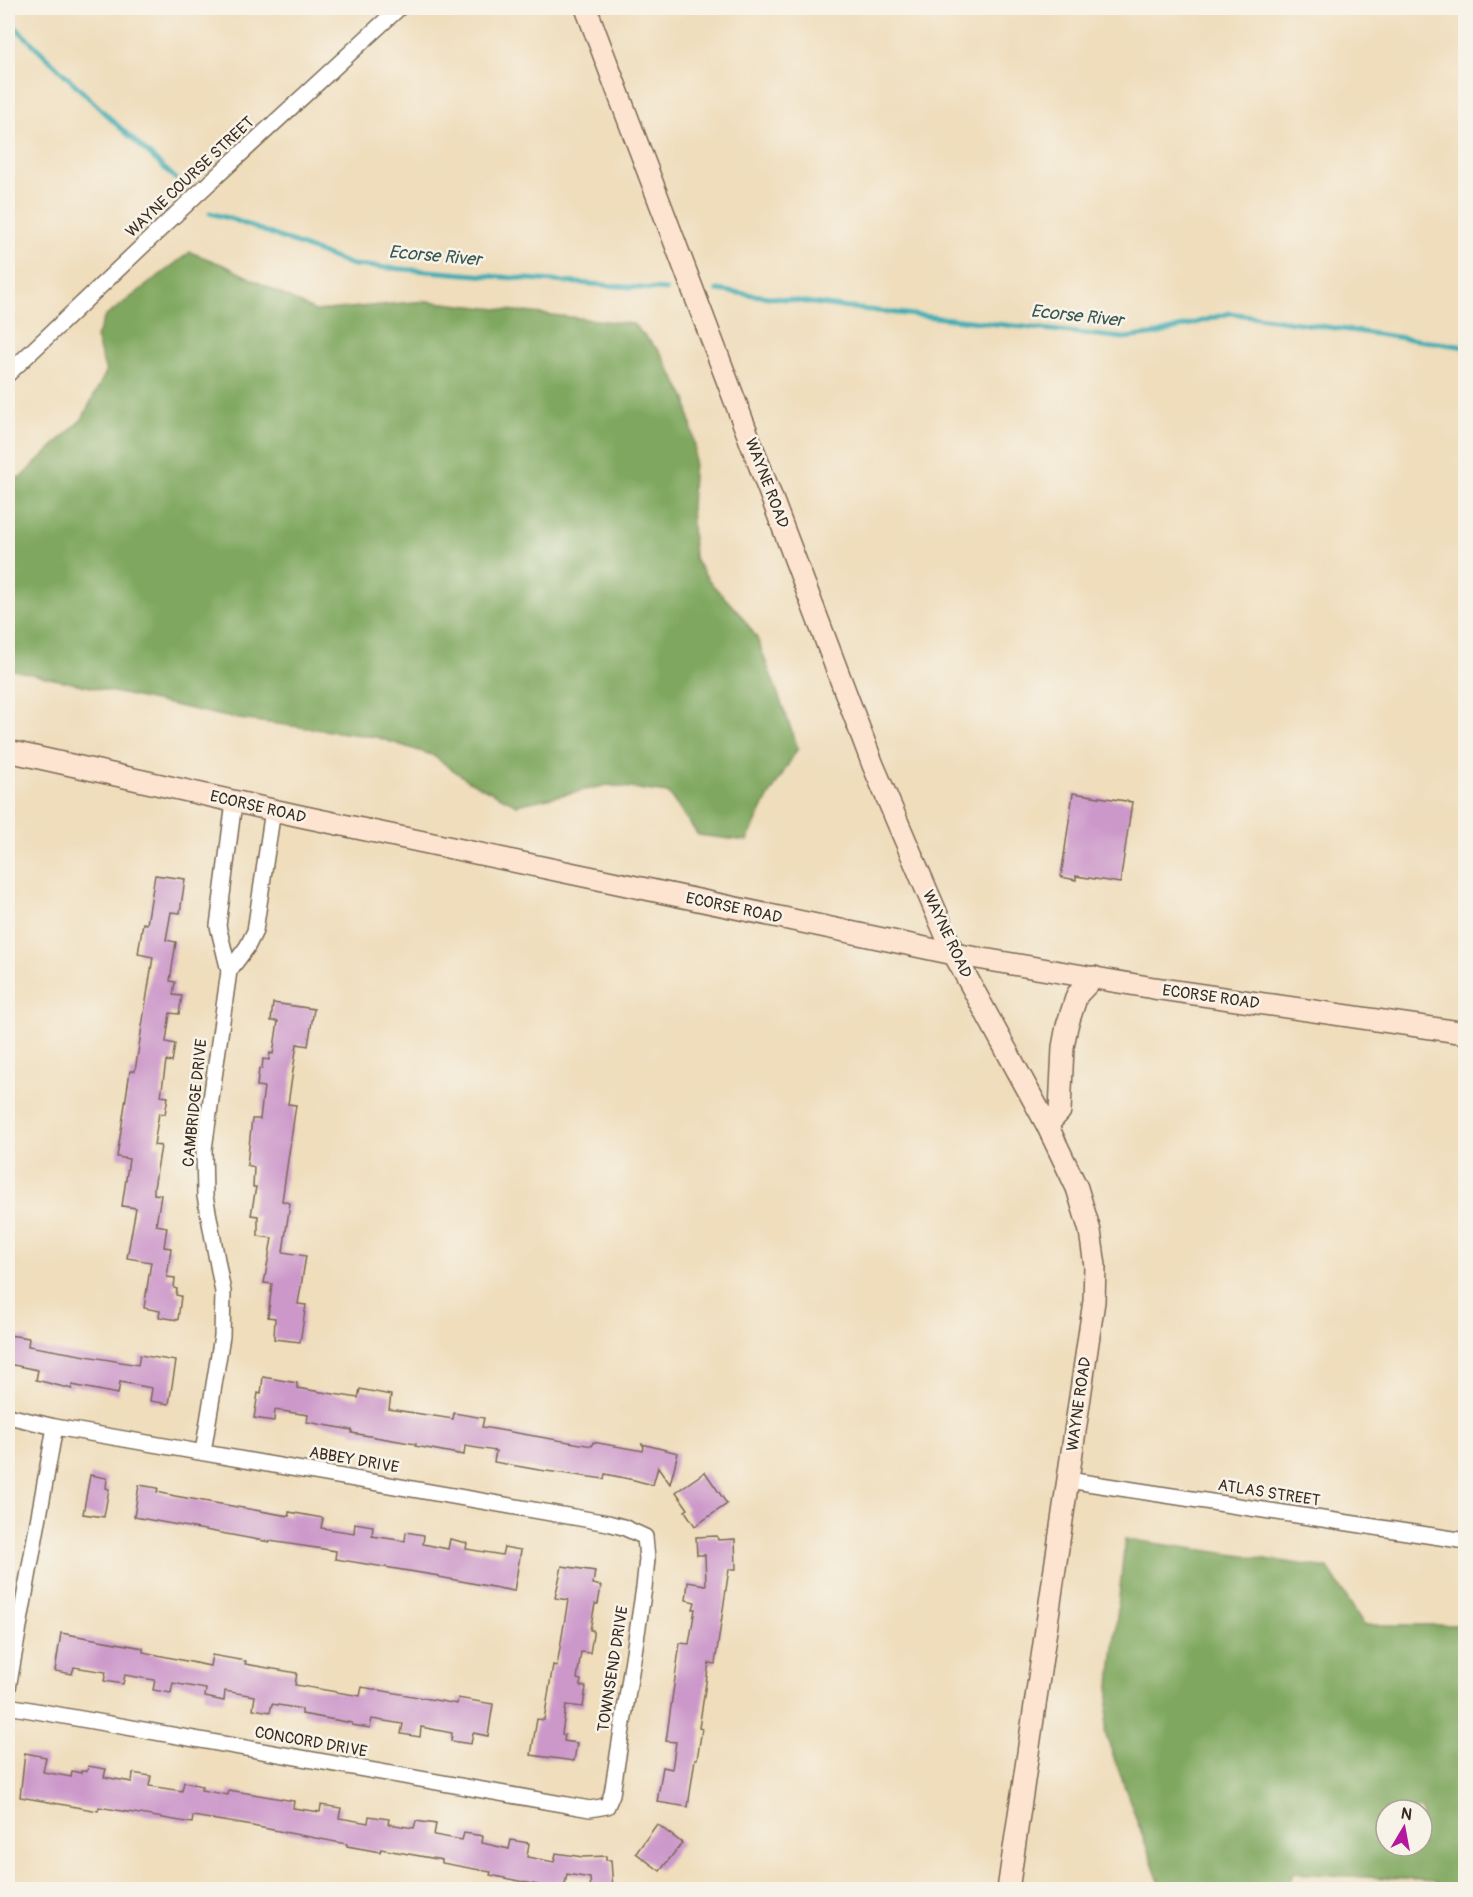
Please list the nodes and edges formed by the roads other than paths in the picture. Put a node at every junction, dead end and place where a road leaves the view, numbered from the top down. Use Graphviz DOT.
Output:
graph roads {
  1 [pos="399,8"];
  2 [pos="586,8"];
  3 [pos="8,374"];
  4 [pos="8,751"];
  5 [pos="234,802"];
  6 [pos="273,810"];
  7 [pos="954,954"];
  8 [pos="229,971"];
  9 [pos="1094,977"];
  10 [pos="1466,1033"];
  11 [pos="1047,1125"];
  12 [pos="8,1416"];
  13 [pos="55,1427"];
  14 [pos="203,1452"];
  15 [pos="1068,1480"];
  16 [pos="645,1537"];
  17 [pos="1466,1541"];
  18 [pos="8,1688"];
  19 [pos="8,1706"];
  20 [pos="607,1806"];
  21 [pos="1008,1890"];
  1 -- 3 [label="street, WAYNE COURSE STREET"];
  2 -- 7 [label="main road, WAYNE ROAD"];
  4 -- 5 [label="main road, ECORSE ROAD"];
  5 -- 6 [label="main road, ECORSE ROAD"];
  5 -- 8 [label="street, CAMBRIDGE DRIVE"];
  6 -- 7 [label="main road, ECORSE ROAD"];
  6 -- 8 [label="street, CAMBRIDGE DRIVE"];
  7 -- 9 [label="main road, ECORSE ROAD"];
  7 -- 11 [label="main road, WAYNE ROAD"];
  8 -- 14 [label="street, CAMBRIDGE DRIVE"];
  9 -- 10 [label="main road, ECORSE ROAD"];
  9 -- 11 [label="main road"];
  11 -- 15 [label="main road, WAYNE ROAD"];
  12 -- 13 [label="street, ABBEY DRIVE"];
  13 -- 14 [label="street, ABBEY DRIVE"];
  13 -- 18 [label="street"];
  14 -- 16 [label="street, ABBEY DRIVE"];
  15 -- 17 [label="street, ATLAS STREET"];
  15 -- 21 [label="main road, WAYNE ROAD"];
  16 -- 20 [label="street, TOWNSEND DRIVE"];
  19 -- 20 [label="street, CONCORD DRIVE"];
}
